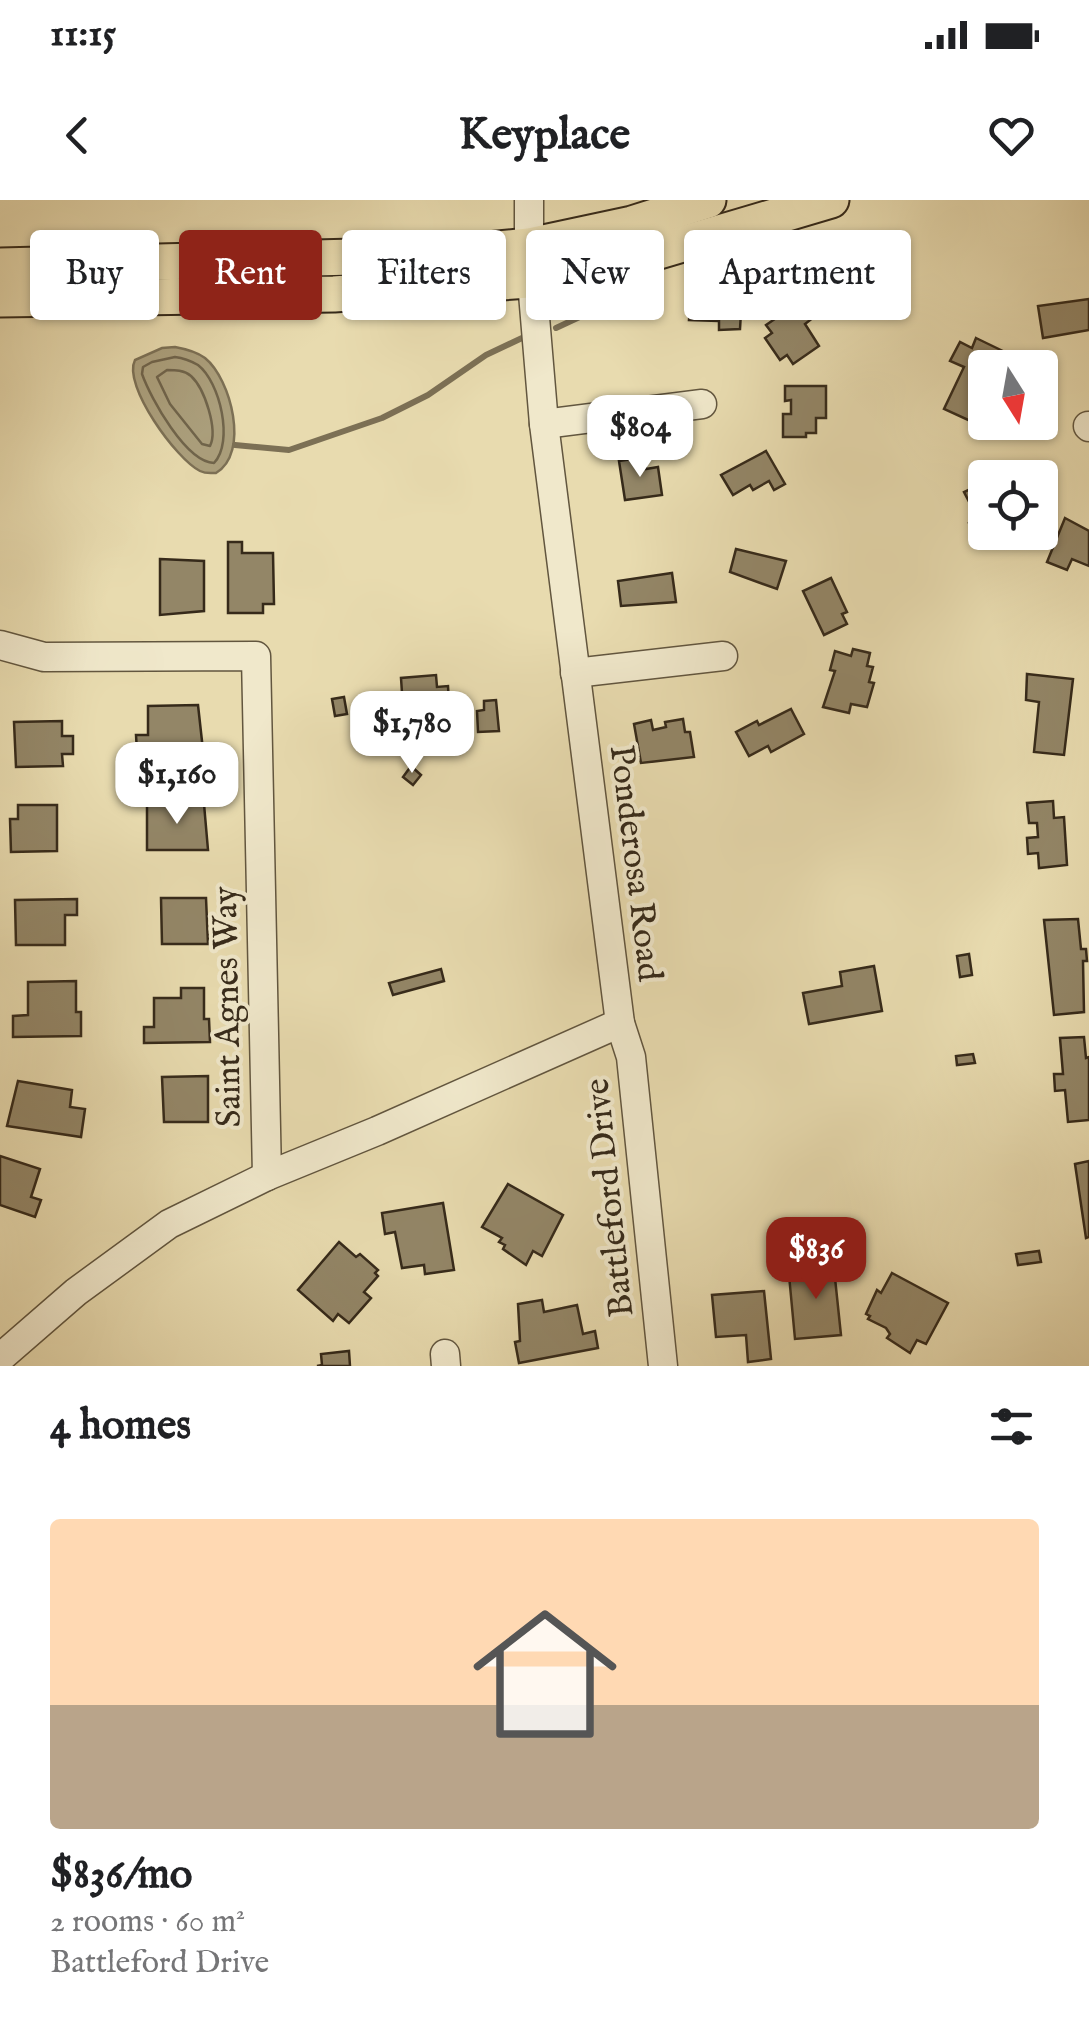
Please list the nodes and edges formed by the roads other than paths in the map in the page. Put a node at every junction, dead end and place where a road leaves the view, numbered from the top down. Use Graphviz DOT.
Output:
graph roads {
  1 [pos="529,200"];
  2 [pos="708,200"];
  3 [pos="831,200"];
  4 [pos="530,230"];
  5 [pos="616,230"];
  6 [pos="664,249"];
  7 [pos="526,263"];
  8 [pos="526,264"];
  9 [pos="0,266"];
  10 [pos="0,299"];
  11 [pos="536,320"];
  12 [pos="702,404"];
  13 [pos="544,424"];
  14 [pos="0,645"];
  15 [pos="723,656"];
  16 [pos="575,673"];
  17 [pos="620,1024"];
  18 [pos="267,1176"];
  19 [pos="0,1358"];
  20 [pos="663,1366"];
  1 -- 4 [label="street, Ponderosa Road"];
  2 -- 5 [label="main road"];
  3 -- 6 [label="main road"];
  7 -- 9 [label="main road"];
  8 -- 10 [label="main road"];
  11 -- 13 [label="street, Ponderosa Road"];
  12 -- 13 [label="street"];
  13 -- 16 [label="street, Ponderosa Road"];
  14 -- 18 [label="street, Saint Agnes Way"];
  15 -- 16 [label="street"];
  16 -- 17 [label="street, Ponderosa Road"];
  17 -- 18 [label="street, Ponderosa Road"];
  17 -- 20 [label="street, Battleford Drive"];
  18 -- 19 [label="street, Ponderosa Road"];
}
